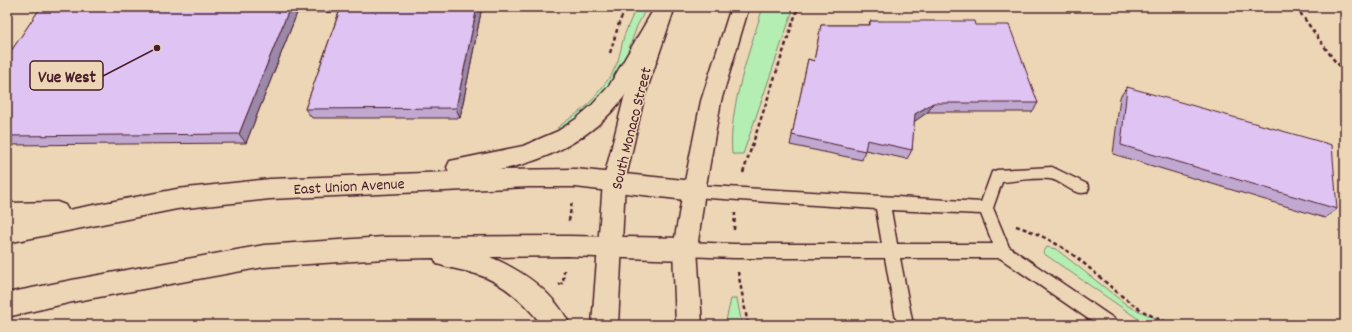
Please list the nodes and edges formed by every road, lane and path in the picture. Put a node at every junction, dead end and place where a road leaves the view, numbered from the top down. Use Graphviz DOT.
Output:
graph roads {
  1 [pos="665,7"];
  2 [pos="740,7"];
  3 [pos="798,7"];
  4 [pos="1296,7"];
  5 [pos="1345,70"];
  6 [pos="614,182"];
  7 [pos="1082,188"];
  8 [pos="270,189"];
  9 [pos="694,191"];
  10 [pos="736,193"];
  11 [pos="882,203"];
  12 [pos="106,212"];
  13 [pos="7,213"];
  14 [pos="989,214"];
  15 [pos="7,234"];
  16 [pos="384,248"];
  17 [pos="609,248"];
  18 [pos="685,249"];
  19 [pos="734,251"];
  20 [pos="890,251"];
  21 [pos="1003,251"];
  22 [pos="7,305"];
  23 [pos="557,325"];
  24 [pos="606,325"];
  25 [pos="689,325"];
  26 [pos="748,325"];
  27 [pos="904,325"];
  28 [pos="1110,325"];
  29 [pos="1177,325"];
  1 -- 6 [label="street, South Monaco Street"];
  1 -- 8 [label="street"];
  2 -- 9 [label="street"];
  3 -- 10 [label="path"];
  4 -- 5 [label="path"];
  6 -- 8 [label="street, East Union Avenue"];
  6 -- 9 [label="street, East Union Avenue"];
  6 -- 17 [label="street, South Monaco Street"];
  7 -- 14 [label="lane"];
  8 -- 12 [label="street, East Union Avenue"];
  9 -- 10 [label="lane"];
  9 -- 18 [label="street"];
  10 -- 11 [label="lane"];
  10 -- 19 [label="path"];
  11 -- 14 [label="lane"];
  11 -- 20 [label="lane"];
  12 -- 13 [label="street"];
  12 -- 15 [label="street, East Union Avenue"];
  14 -- 21 [label="lane"];
  14 -- 29 [label="path"];
  16 -- 17 [label="street"];
  16 -- 22 [label="street"];
  16 -- 23 [label="street"];
  17 -- 18 [label="street"];
  17 -- 24 [label="street, South Monaco Street"];
  18 -- 19 [label="lane"];
  18 -- 25 [label="street"];
  19 -- 20 [label="lane"];
  19 -- 26 [label="path"];
  20 -- 21 [label="lane"];
  20 -- 27 [label="lane"];
  21 -- 28 [label="lane"];
}
